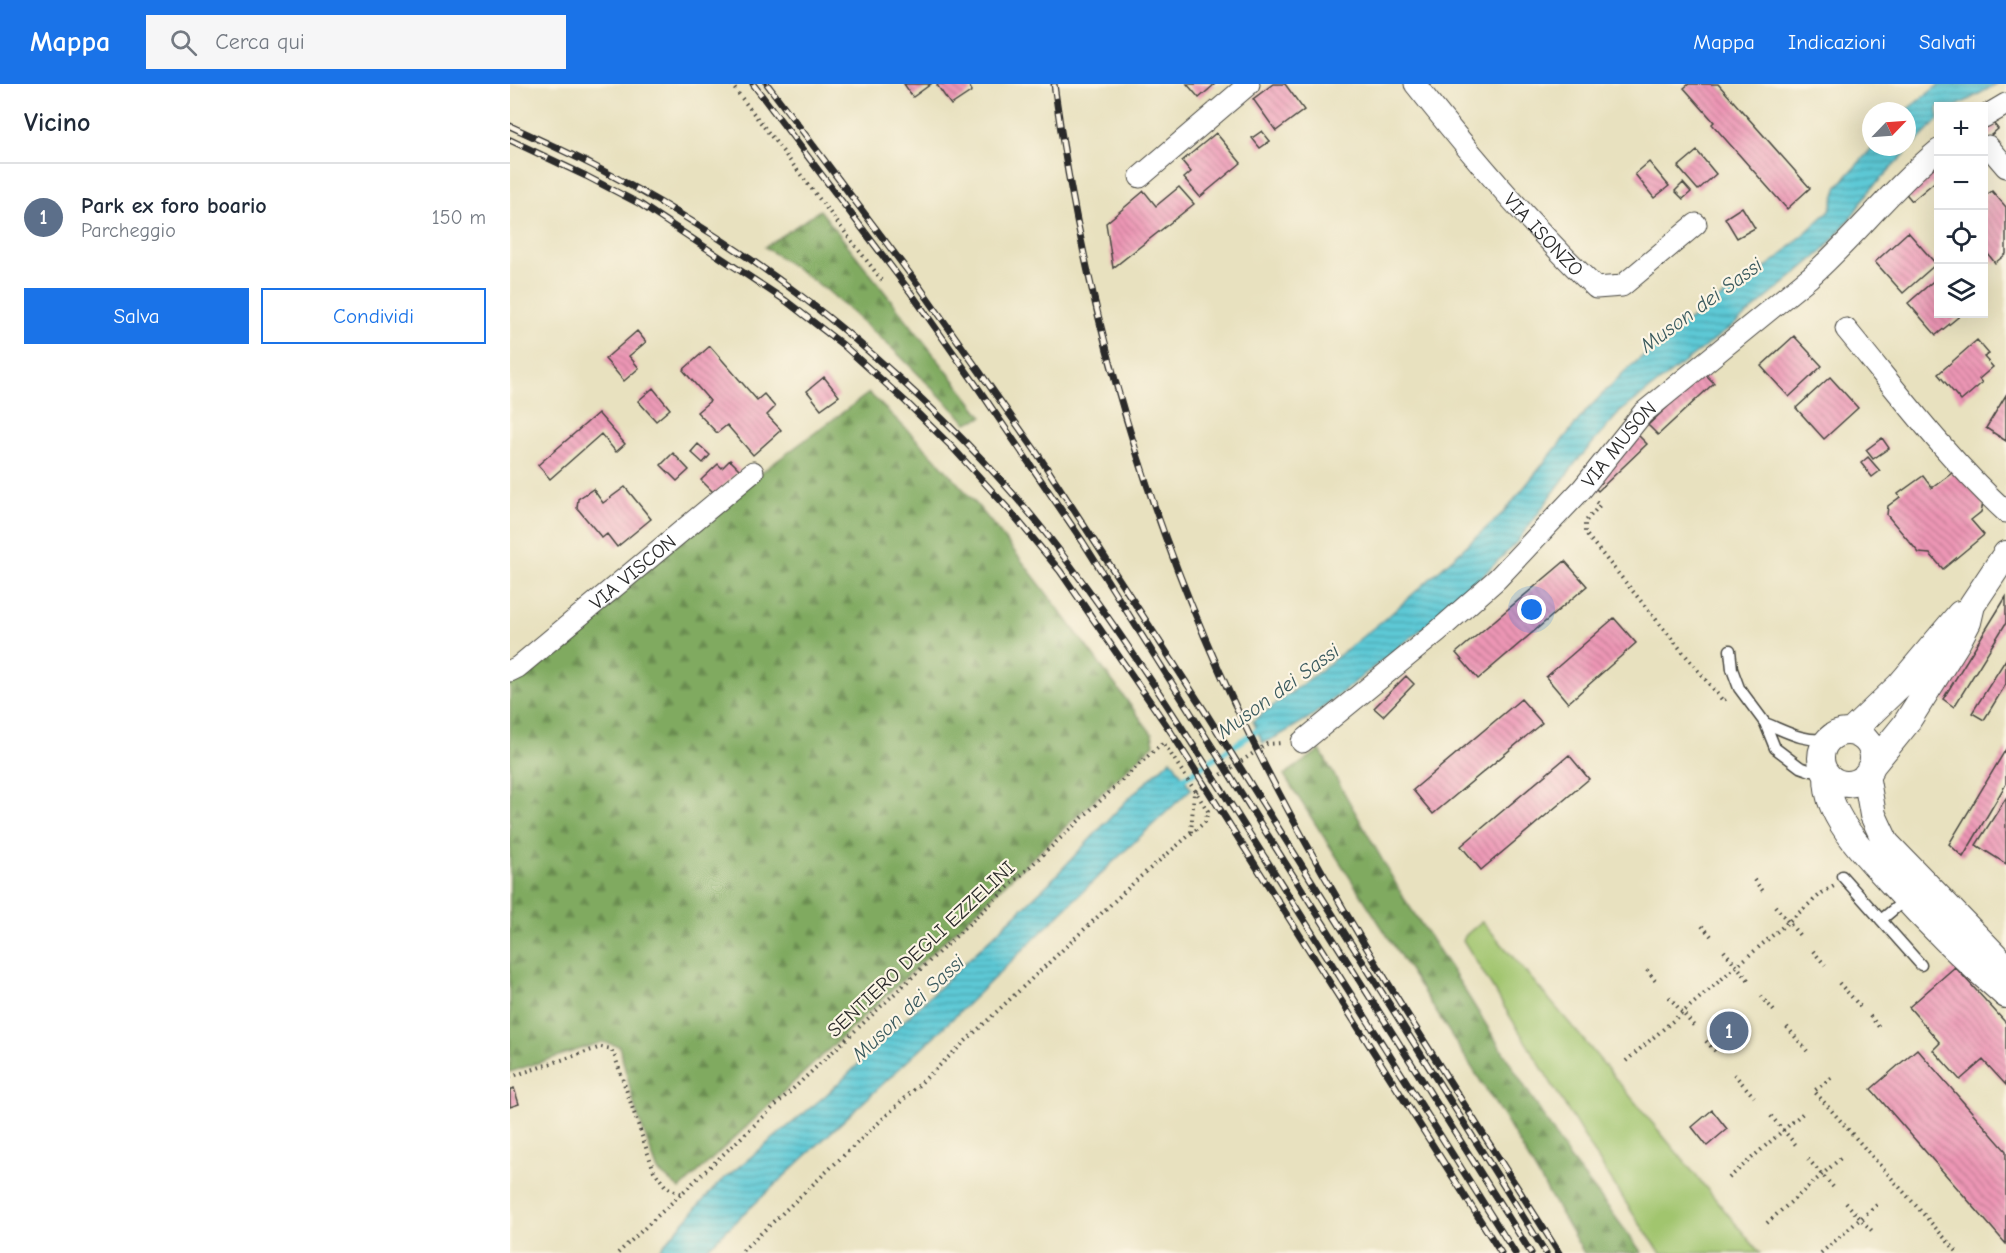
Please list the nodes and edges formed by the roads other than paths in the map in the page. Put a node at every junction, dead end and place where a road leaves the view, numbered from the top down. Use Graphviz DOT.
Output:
graph roads {
  1 [pos="1249,84"];
  2 [pos="1415,84"];
  3 [pos="2006,104"];
  4 [pos="1988,114"];
  5 [pos="1988,146"];
  6 [pos="1934,154"];
  7 [pos="2006,167"];
  8 [pos="1140,177"];
  9 [pos="1696,224"];
  10 [pos="1846,329"];
  11 [pos="753,472"];
  12 [pos="2006,512"];
  13 [pos="2006,554"];
  14 [pos="1972,605"];
  15 [pos="1730,650"];
  16 [pos="510,671"];
  17 [pos="1765,723"];
  18 [pos="1840,736"];
  19 [pos="1302,742"];
  20 [pos="1868,771"];
  21 [pos="1826,772"];
  22 [pos="1875,819"];
  23 [pos="1842,876"];
  24 [pos="1906,898"];
  25 [pos="1958,919"];
  26 [pos="1881,920"];
  27 [pos="1921,965"];
  28 [pos="2006,967"];
  29 [pos="2006,995"];
  1 -- 8 [label="street"];
  2 -- 9 [label="street, VIA ISONZO"];
  3 -- 4 [label="street"];
  5 -- 7 [label="street"];
  6 -- 19 [label="street, VIA MUSON"];
  10 -- 12 [label="street"];
  11 -- 16 [label="street, VIA VISCON"];
  13 -- 14 [label="street"];
  14 -- 18 [label="street"];
  14 -- 20 [label="street"];
  15 -- 17 [label="lane"];
  17 -- 18 [label="lane"];
  17 -- 21 [label="lane"];
  18 -- 20 [label="street"];
  18 -- 21 [label="street"];
  20 -- 21 [label="street"];
  20 -- 22 [label="street"];
  21 -- 24 [label="street"];
  22 -- 24 [label="street"];
  22 -- 25 [label="street"];
  23 -- 26 [label="lane"];
  24 -- 25 [label="street"];
  24 -- 26 [label="lane"];
  24 -- 29 [label="street"];
  25 -- 28 [label="street"];
  26 -- 27 [label="lane"];
}
